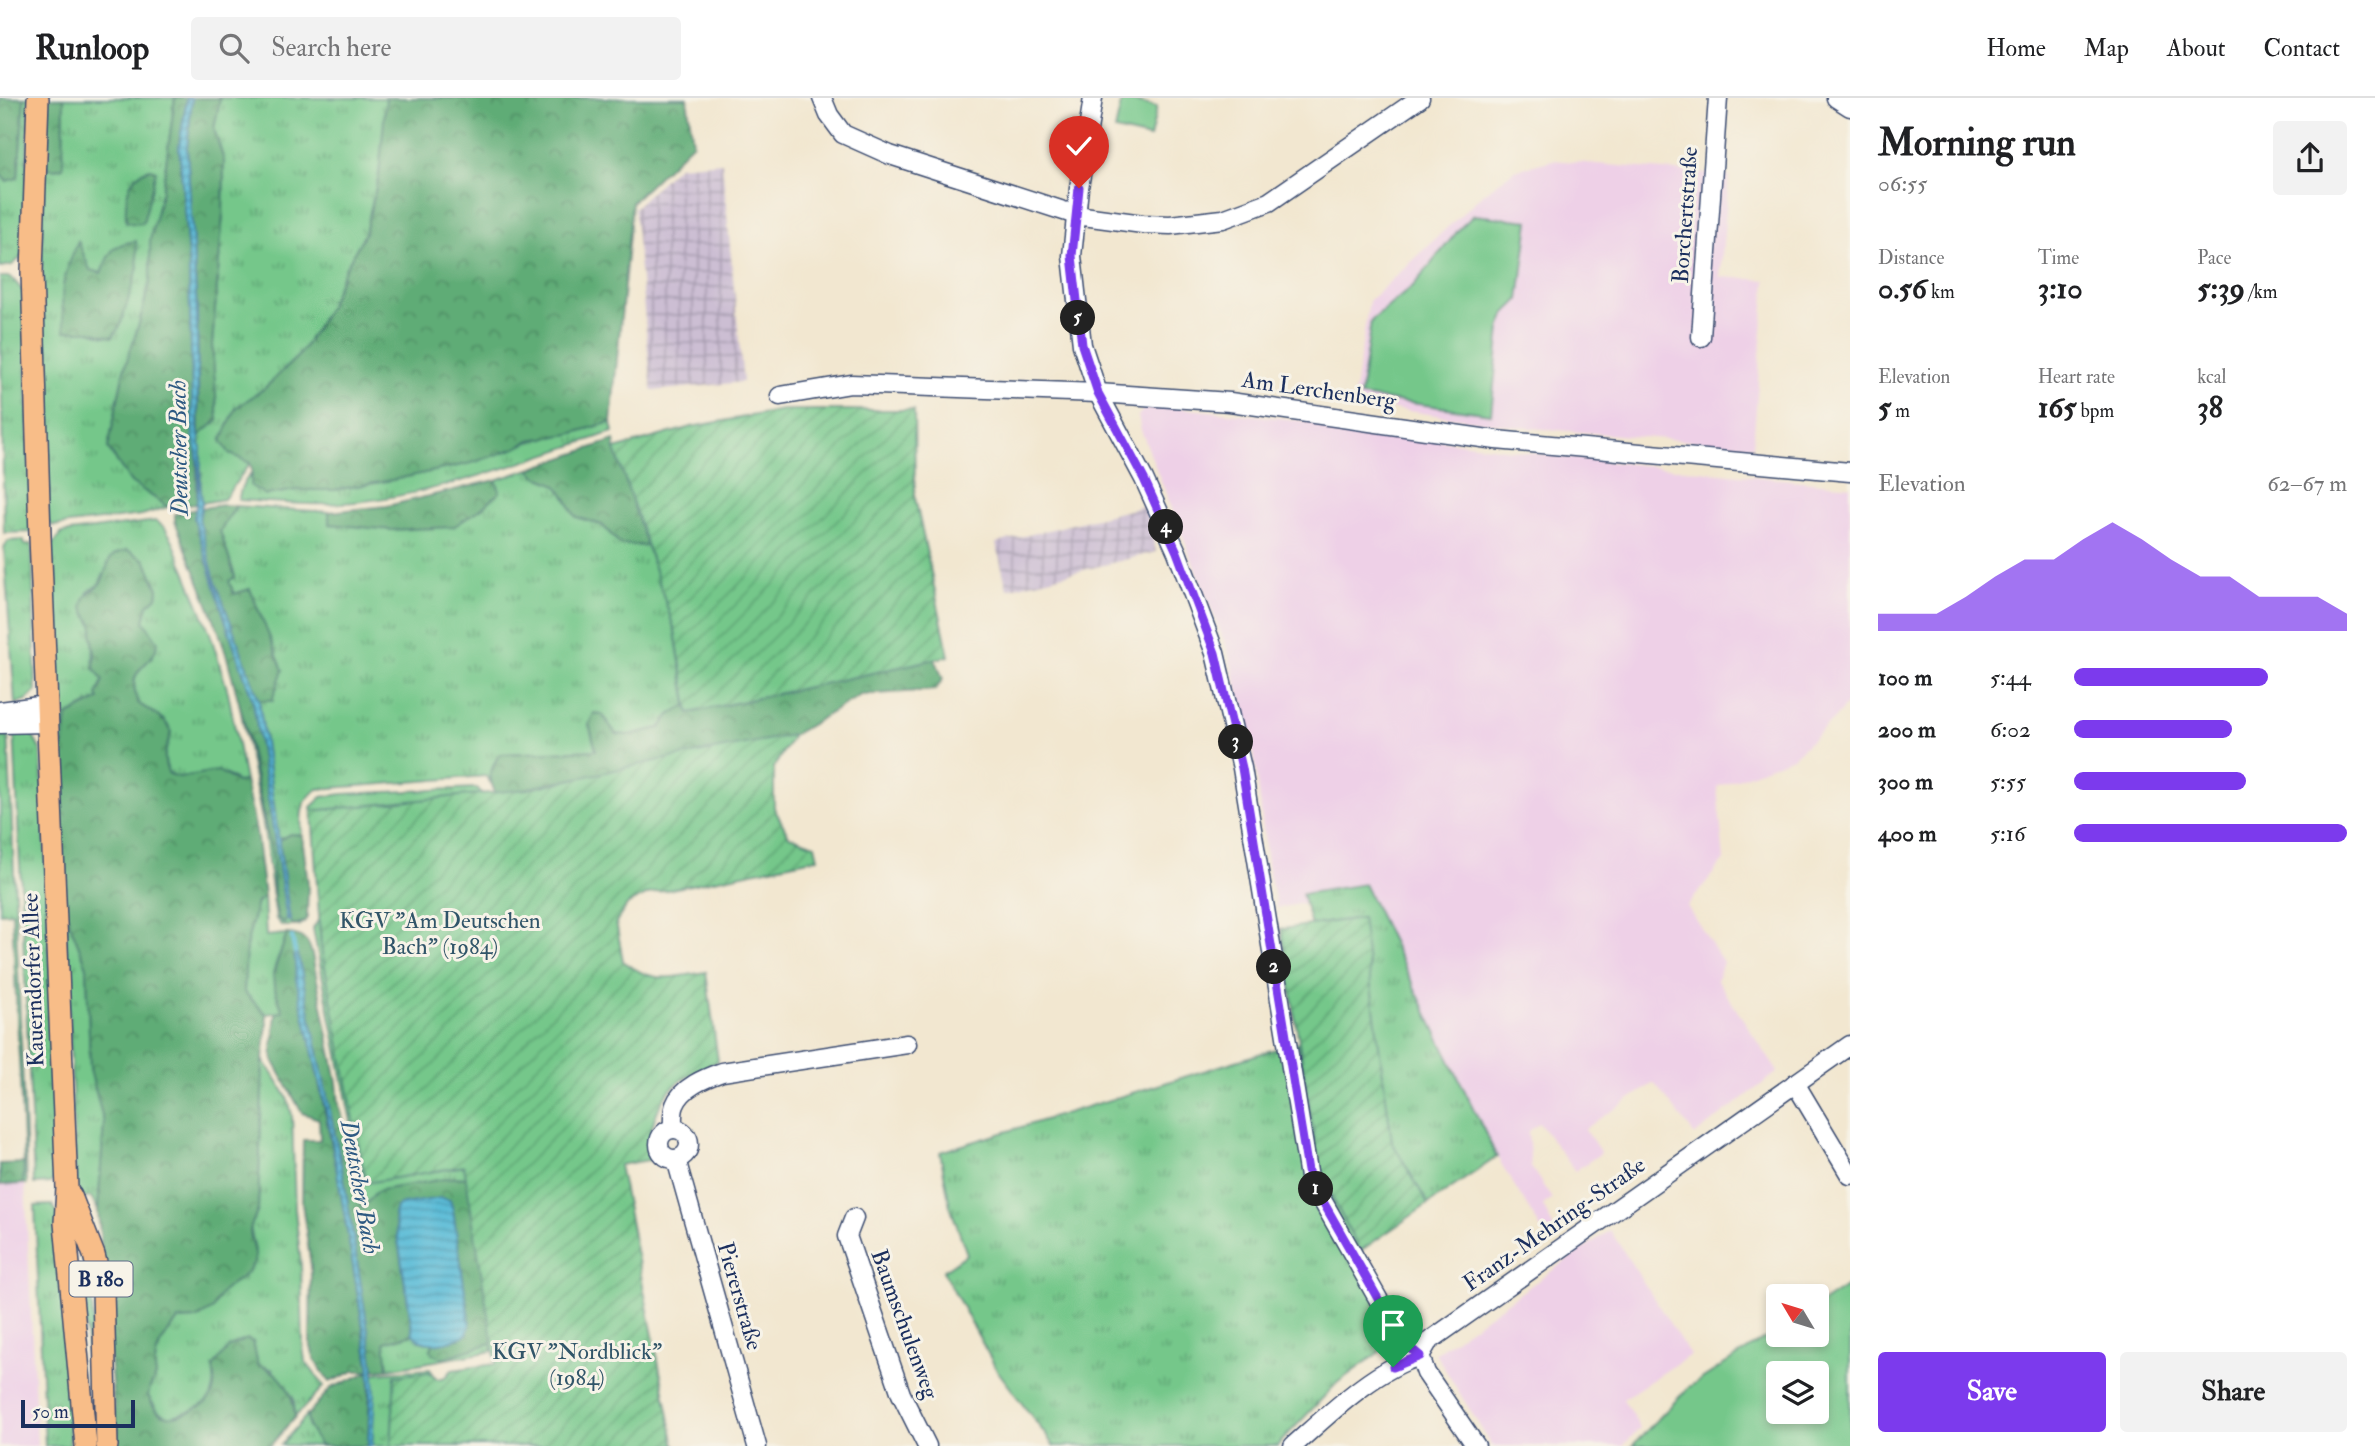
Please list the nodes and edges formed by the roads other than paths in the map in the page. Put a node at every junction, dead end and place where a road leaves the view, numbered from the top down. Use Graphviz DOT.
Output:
graph roads {
  1 [pos="38,98"];
  2 [pos="822,98"];
  3 [pos="1093,98"];
  4 [pos="1420,98"];
  5 [pos="1718,98"];
  6 [pos="1836,98"];
  7 [pos="1850,107"];
  8 [pos="1076,215"];
  9 [pos="1700,337"];
  10 [pos="1098,393"];
  11 [pos="780,396"];
  12 [pos="1850,472"];
  13 [pos="0,711"];
  14 [pos="48,714"];
  15 [pos="0,724"];
  16 [pos="907,1044"];
  17 [pos="1850,1045"];
  18 [pos="1795,1083"];
  19 [pos="1850,1175"];
  20 [pos="67,1188"];
  21 [pos="855,1218"];
  22 [pos="1420,1356"];
  23 [pos="86,1446"];
  24 [pos="107,1446"];
  25 [pos="757,1446"];
  26 [pos="927,1446"];
  27 [pos="1293,1446"];
  28 [pos="1476,1446"];
  1 -- 14 [label="main road, Kauerndorfer Allee / B 180"];
  2 -- 8 [label="street"];
  3 -- 8 [label="street"];
  4 -- 8 [label="street"];
  5 -- 9 [label="street, Borchertstraße"];
  6 -- 7 [label="street"];
  8 -- 10 [label="street"];
  10 -- 11 [label="street, Am Lerchenberg"];
  10 -- 12 [label="street, Am Lerchenberg"];
  10 -- 22 [label="street"];
  13 -- 14 [label="street"];
  14 -- 15 [label="street"];
  14 -- 20 [label="main road, Kauerndorfer Allee / B 180"];
  16 -- 25 [label="street, Piererstraße"];
  17 -- 18 [label="street, Franz-Mehring-Straße"];
  18 -- 19 [label="street"];
  18 -- 22 [label="street, Franz-Mehring-Straße"];
  20 -- 23 [label="main road, Kauerndorfer Allee / B 180"];
  20 -- 24 [label="main road, Kauerndorfer Allee / B 180"];
  21 -- 26 [label="street, Baumschulenweg"];
  22 -- 27 [label="street, Franz-Mehring-Straße"];
  22 -- 28 [label="street"];
}
